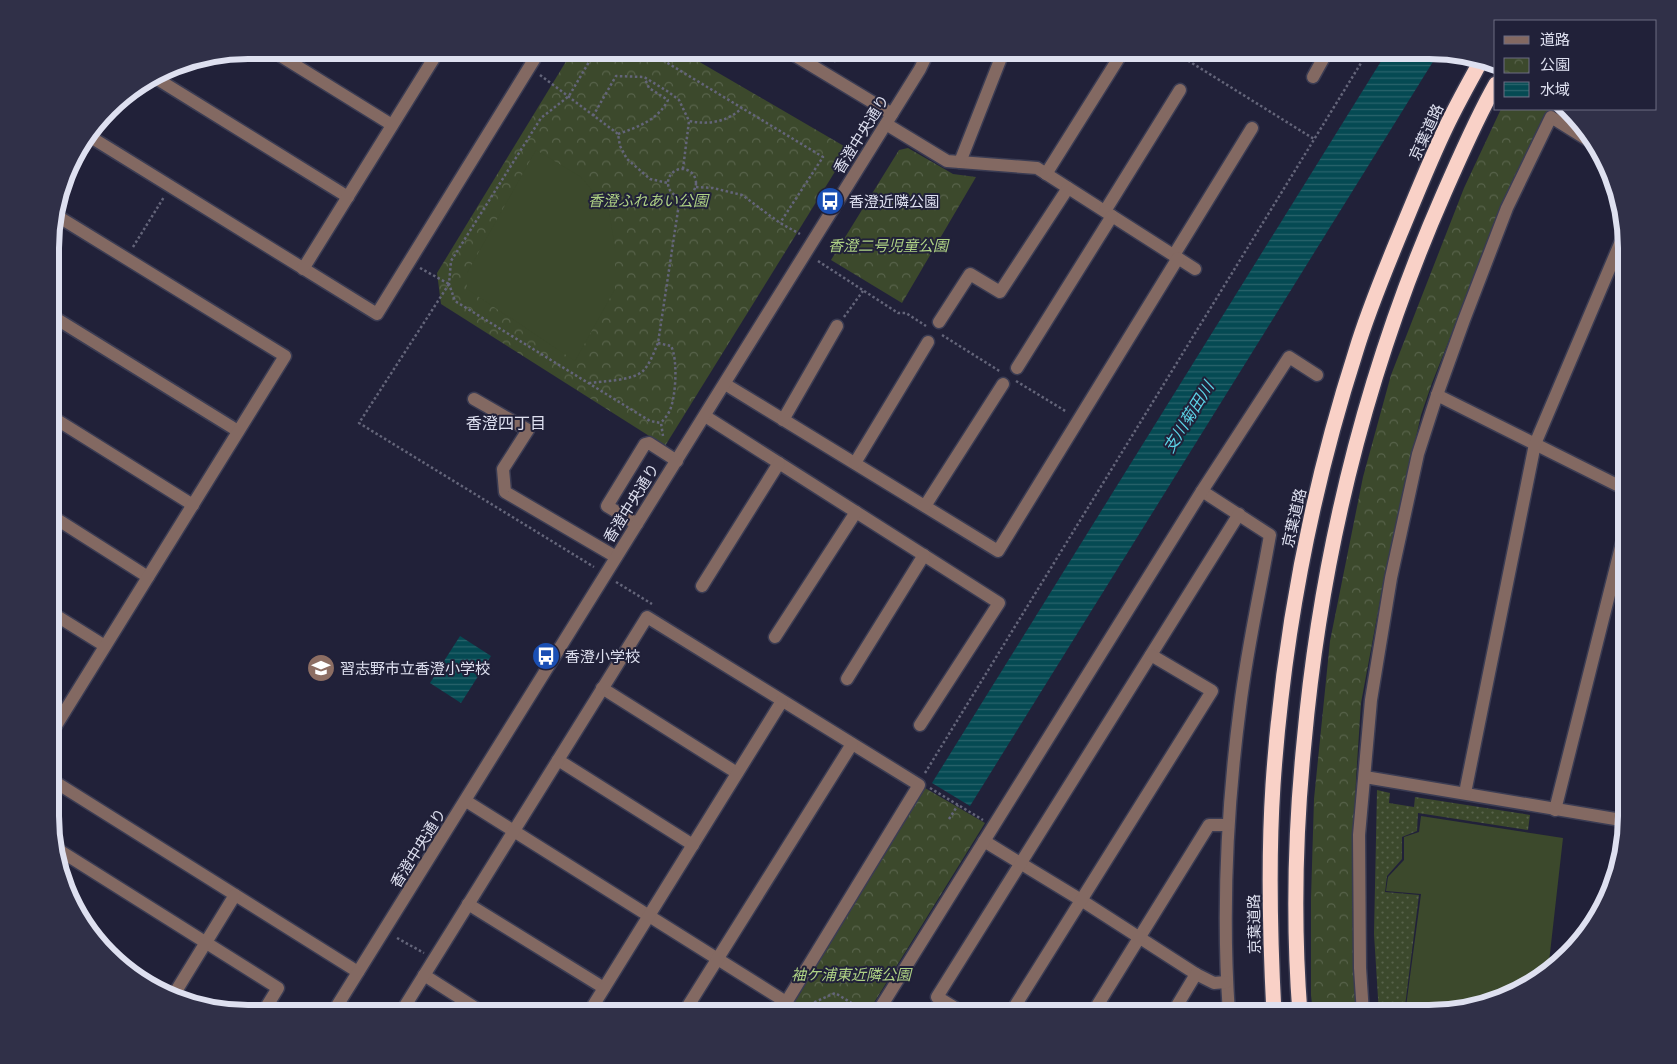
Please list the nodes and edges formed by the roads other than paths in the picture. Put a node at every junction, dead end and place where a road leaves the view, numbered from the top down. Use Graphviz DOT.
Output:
graph roads {
  1 [pos="286,59"];
  2 [pos="430,59"];
  3 [pos="534,59"];
  4 [pos="799,59"];
  5 [pos="924,59"];
  6 [pos="1000,59"];
  7 [pos="1118,59"];
  8 [pos="1323,59"];
  9 [pos="1479,65"];
  10 [pos="1313,78"];
  11 [pos="160,80"];
  12 [pos="1494,88"];
  13 [pos="1180,90"];
  14 [pos="889,119"];
  15 [pos="392,125"];
  16 [pos="1252,128"];
  17 [pos="1581,136"];
  18 [pos="94,139"];
  19 [pos="960,162"];
  20 [pos="1046,174"];
  21 [pos="1068,188"];
  22 [pos="348,197"];
  23 [pos="1109,214"];
  24 [pos="61,218"];
  25 [pos="1618,251"];
  26 [pos="1176,257"];
  27 [pos="303,269"];
  28 [pos="1195,269"];
  29 [pos="59,320"];
  30 [pos="933,324"];
  31 [pos="837,326"];
  32 [pos="928,342"];
  33 [pos="1017,368"];
  34 [pos="1317,375"];
  35 [pos="725,384"];
  36 [pos="1003,384"];
  37 [pos="1437,395"];
  38 [pos="474,398"];
  39 [pos="705,416"];
  40 [pos="783,420"];
  41 [pos="59,421"];
  42 [pos="238,431"];
  43 [pos="1536,444"];
  44 [pos="677,461"];
  45 [pos="779,463"];
  46 [pos="855,464"];
  47 [pos="1618,485"];
  48 [pos="1202,491"];
  49 [pos="193,505"];
  50 [pos="925,506"];
  51 [pos="856,512"];
  52 [pos="1239,514"];
  53 [pos="59,520"];
  54 [pos="637,524"];
  55 [pos="924,555"];
  56 [pos="616,557"];
  57 [pos="1618,559"];
  58 [pos="148,576"];
  59 [pos="702,586"];
  60 [pos="59,617"];
  61 [pos="775,637"];
  62 [pos="105,646"];
  63 [pos="1151,655"];
  64 [pos="847,679"];
  65 [pos="602,688"];
  66 [pos="782,701"];
  67 [pos="59,714"];
  68 [pos="920,725"];
  69 [pos="852,744"];
  70 [pos="558,760"];
  71 [pos="738,773"];
  72 [pos="1365,777"];
  73 [pos="59,784"];
  74 [pos="1465,794"];
  75 [pos="466,801"];
  76 [pos="1555,810"];
  77 [pos="1618,820"];
  78 [pos="1228,825"];
  79 [pos="513,832"];
  80 [pos="984,841"];
  81 [pos="693,845"];
  82 [pos="62,852"];
  83 [pos="1021,864"];
  84 [pos="235,895"];
  85 [pos="1081,900"];
  86 [pos="468,904"];
  87 [pos="649,916"];
  88 [pos="1138,938"];
  89 [pos="206,943"];
  90 [pos="717,959"];
  91 [pos="358,972"];
  92 [pos="1196,974"];
  93 [pos="424,976"];
  94 [pos="1226,982"];
  95 [pos="604,988"];
  96 [pos="176,991"];
  97 [pos="786,1002"];
  98 [pos="268,1005"];
  99 [pos="338,1005"];
  100 [pos="406,1005"];
  101 [pos="471,1005"];
  102 [pos="594,1005"];
  103 [pos="689,1005"];
  104 [pos="784,1005"];
  105 [pos="882,1005"];
  106 [pos="950,1005"];
  107 [pos="1016,1005"];
  108 [pos="1097,1005"];
  109 [pos="1177,1005"];
  110 [pos="1227,1005"];
  111 [pos="1274,1005"];
  112 [pos="1300,1005"];
  113 [pos="1362,1005"];
  1 -- 15 [label="street"];
  2 -- 15 [label="street"];
  3 -- 27 [label="street"];
  4 -- 14 [label="street"];
  5 -- 14 [label="street, 香澄中央通り"];
  6 -- 19 [label="street"];
  7 -- 20 [label="street"];
  8 -- 10 [label="street"];
  9 -- 111 [label="highway, 京葉道路"];
  11 -- 22 [label="street"];
  12 -- 112 [label="highway"];
  13 -- 23 [label="street"];
  14 -- 19 [label="street"];
  14 -- 35 [label="street, 香澄中央通り"];
  15 -- 22 [label="street"];
  16 -- 26 [label="street"];
  17 -- 37 [label="street"];
  18 -- 27 [label="street"];
  19 -- 20 [label="street"];
  20 -- 21 [label="street"];
  21 -- 23 [label="street"];
  21 -- 30 [label="street"];
  22 -- 27 [label="street"];
  23 -- 26 [label="street"];
  23 -- 33 [label="street"];
  24 -- 42 [label="street"];
  25 -- 43 [label="street"];
  26 -- 28 [label="street"];
  26 -- 50 [label="street"];
  29 -- 42 [label="street"];
  31 -- 40 [label="street"];
  32 -- 46 [label="street"];
  34 -- 48 [label="street"];
  35 -- 39 [label="street, 香澄中央通り"];
  35 -- 40 [label="street"];
  36 -- 50 [label="street"];
  37 -- 43 [label="street"];
  37 -- 72 [label="street"];
  38 -- 56 [label="street"];
  39 -- 44 [label="street, 香澄中央通り"];
  39 -- 45 [label="street"];
  40 -- 46 [label="street"];
  41 -- 49 [label="street"];
  42 -- 49 [label="street"];
  43 -- 47 [label="street"];
  43 -- 74 [label="street"];
  44 -- 54 [label="street, 香澄中央通り"];
  44 -- 54 [label="street"];
  45 -- 51 [label="street"];
  45 -- 59 [label="street"];
  46 -- 50 [label="street"];
  48 -- 52 [label="street"];
  48 -- 80 [label="street"];
  49 -- 58 [label="street"];
  51 -- 55 [label="street"];
  51 -- 61 [label="street"];
  52 -- 63 [label="street"];
  52 -- 78 [label="street"];
  53 -- 58 [label="street"];
  54 -- 56 [label="street, 香澄中央通り"];
  55 -- 64 [label="street"];
  55 -- 68 [label="street"];
  56 -- 75 [label="street, 香澄中央通り"];
  57 -- 76 [label="street"];
  58 -- 62 [label="street"];
  60 -- 62 [label="street"];
  62 -- 67 [label="street"];
  63 -- 83 [label="street"];
  63 -- 85 [label="street"];
  65 -- 66 [label="street"];
  65 -- 70 [label="street"];
  65 -- 71 [label="street"];
  66 -- 69 [label="street"];
  66 -- 71 [label="street"];
  69 -- 90 [label="street"];
  69 -- 97 [label="street"];
  70 -- 79 [label="street"];
  70 -- 81 [label="street"];
  71 -- 81 [label="street"];
  72 -- 74 [label="street"];
  72 -- 113 [label="street"];
  73 -- 84 [label="street"];
  74 -- 76 [label="street"];
  75 -- 79 [label="street"];
  75 -- 91 [label="street, 香澄中央通り"];
  76 -- 77 [label="street"];
  78 -- 88 [label="street"];
  78 -- 94 [label="street"];
  79 -- 86 [label="street"];
  79 -- 87 [label="street"];
  80 -- 83 [label="street"];
  80 -- 105 [label="street"];
  81 -- 87 [label="street"];
  82 -- 89 [label="street"];
  83 -- 85 [label="street"];
  83 -- 106 [label="street"];
  84 -- 89 [label="street"];
  84 -- 91 [label="street"];
  85 -- 88 [label="street"];
  85 -- 107 [label="street"];
  86 -- 93 [label="street"];
  86 -- 95 [label="street"];
  87 -- 90 [label="street"];
  87 -- 95 [label="street"];
  88 -- 92 [label="street"];
  88 -- 108 [label="street"];
  89 -- 96 [label="street"];
  89 -- 98 [label="street"];
  90 -- 97 [label="street"];
  90 -- 103 [label="street"];
  91 -- 99 [label="street, 香澄中央通り"];
  92 -- 94 [label="street"];
  92 -- 109 [label="street"];
  93 -- 100 [label="street"];
  93 -- 101 [label="street"];
  94 -- 110 [label="street"];
  95 -- 102 [label="street"];
  97 -- 104 [label="street"];
}
